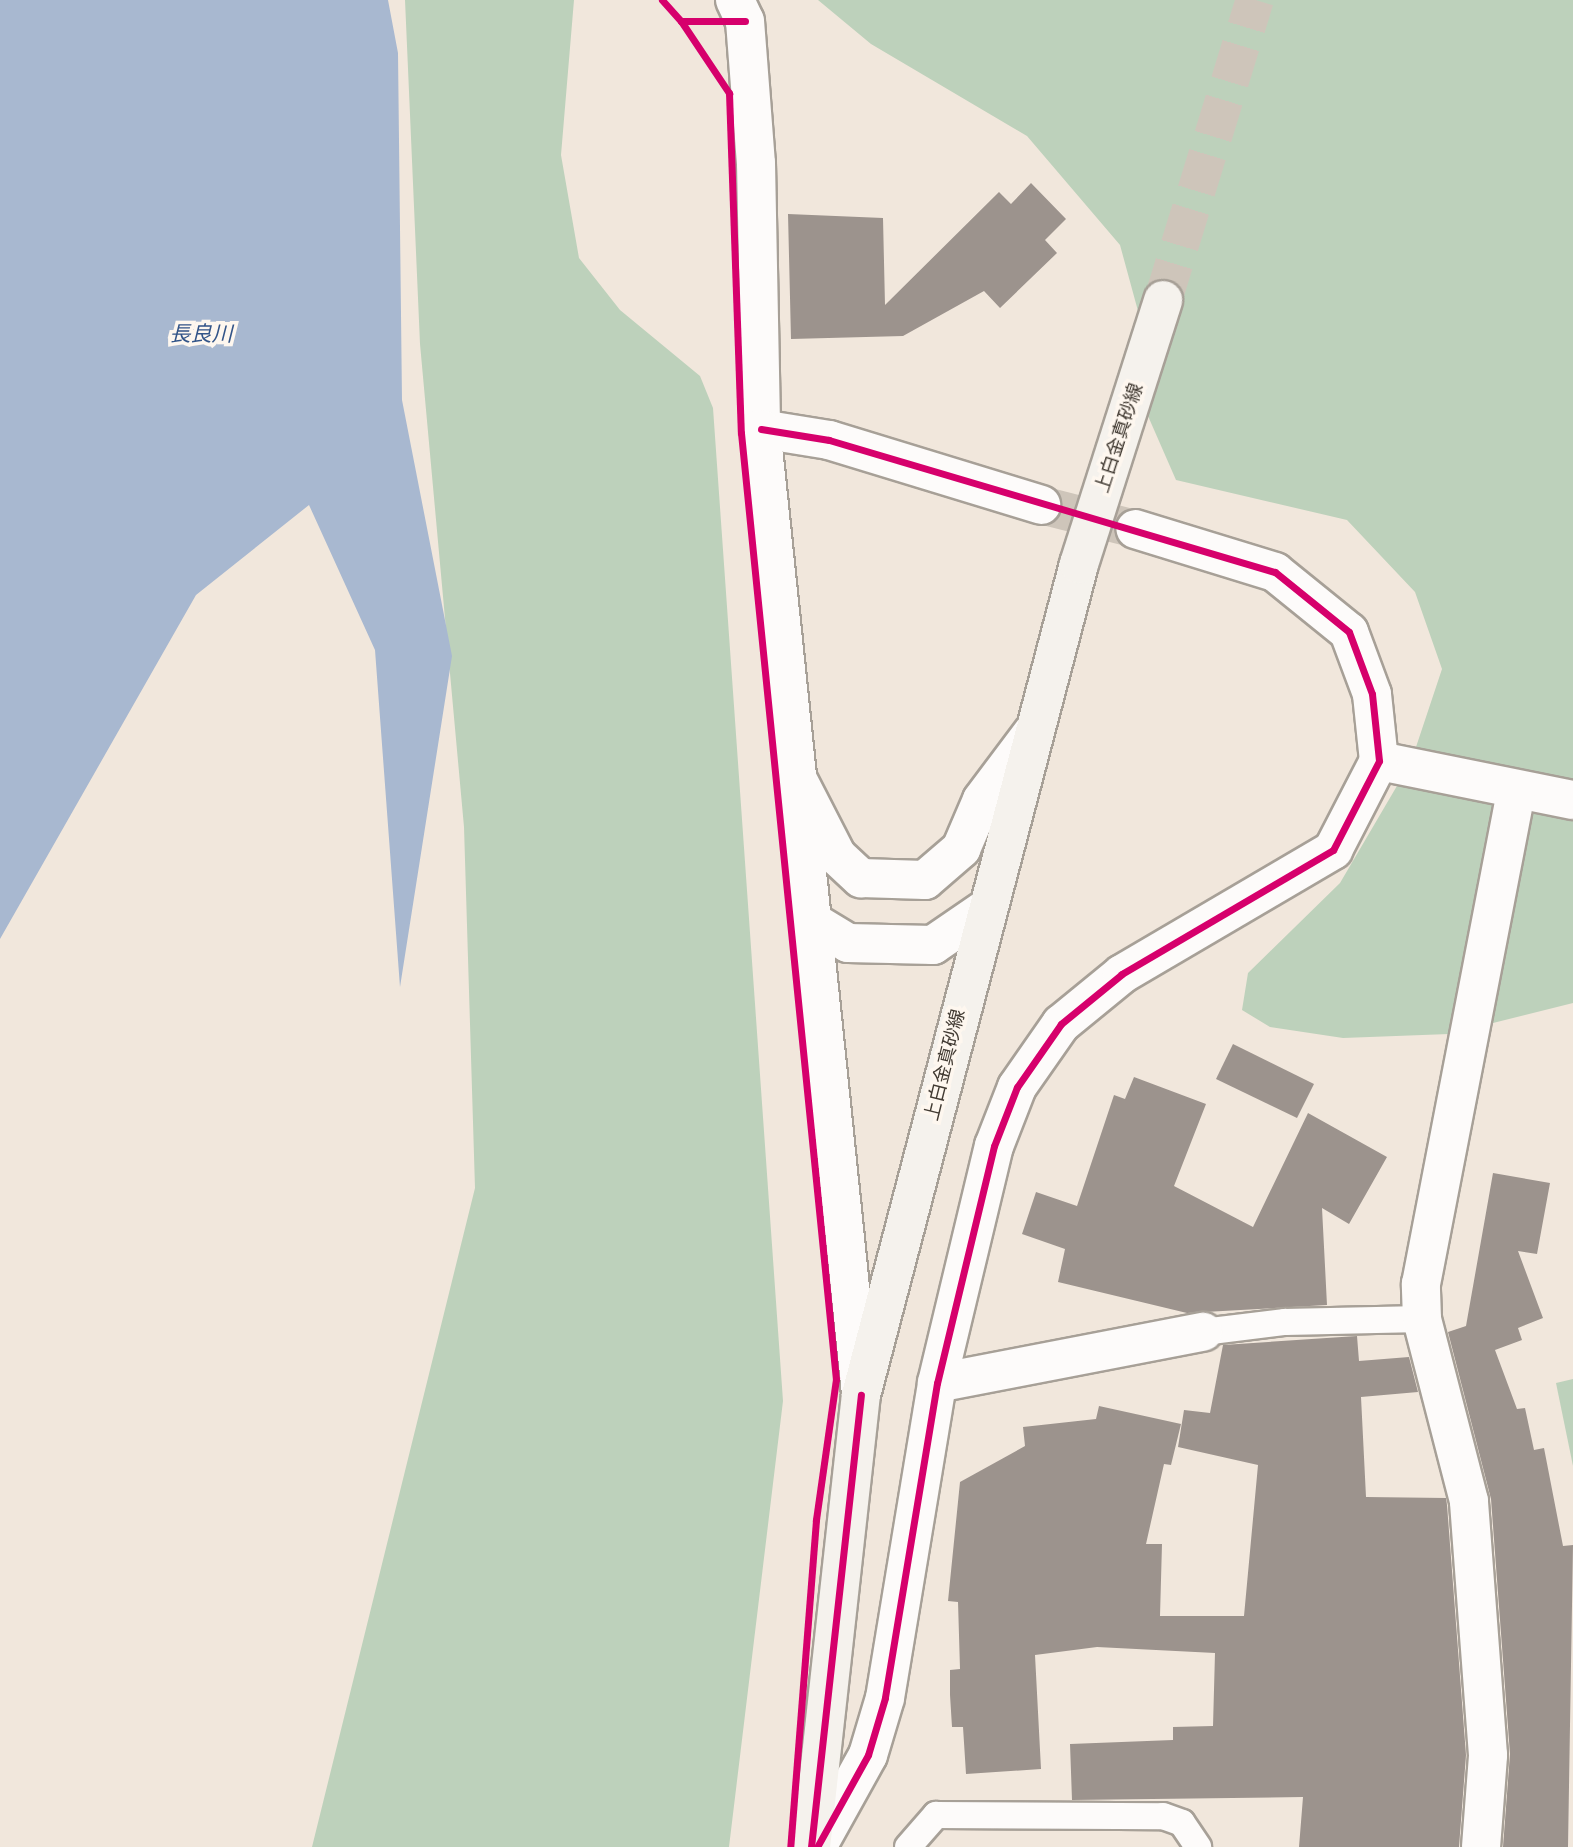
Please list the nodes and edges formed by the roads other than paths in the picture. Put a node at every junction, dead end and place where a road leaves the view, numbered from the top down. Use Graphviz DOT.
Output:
graph roads {
  1 [pos="736,0"];
  2 [pos="1163,300"];
  3 [pos="761,429"];
  4 [pos="1041,505"];
  5 [pos="1135,528"];
  6 [pos="1033,732"];
  7 [pos="1379,761"];
  8 [pos="796,775"];
  9 [pos="1517,792"];
  10 [pos="1573,800"];
  11 [pos="984,910"];
  12 [pos="810,920"];
  13 [pos="1422,1319"];
  14 [pos="1203,1332"];
  15 [pos="937,1383"];
  16 [pos="862,1395"];
  17 [pos="814,1847"];
  18 [pos="908,1847"];
  19 [pos="1198,1847"];
  20 [pos="1481,1847"];
  1 -- 3 [label="street"];
  2 -- 6 [label="main road, 上白金真砂線"];
  3 -- 4 [label="street"];
  3 -- 8 [label="street"];
  5 -- 7 [label="street"];
  6 -- 8 [label="street"];
  6 -- 11 [label="main road, 上白金真砂線"];
  7 -- 9 [label="street"];
  7 -- 15 [label="street"];
  8 -- 12 [label="street"];
  9 -- 10 [label="street"];
  9 -- 13 [label="street"];
  11 -- 12 [label="street"];
  11 -- 16 [label="main road, 上白金真砂線"];
  12 -- 16 [label="street"];
  13 -- 14 [label="lane"];
  13 -- 20 [label="street"];
  14 -- 15 [label="street"];
  15 -- 17 [label="street"];
  16 -- 17 [label="main road, 上白金真砂線"];
  18 -- 19 [label="lane"];
}
